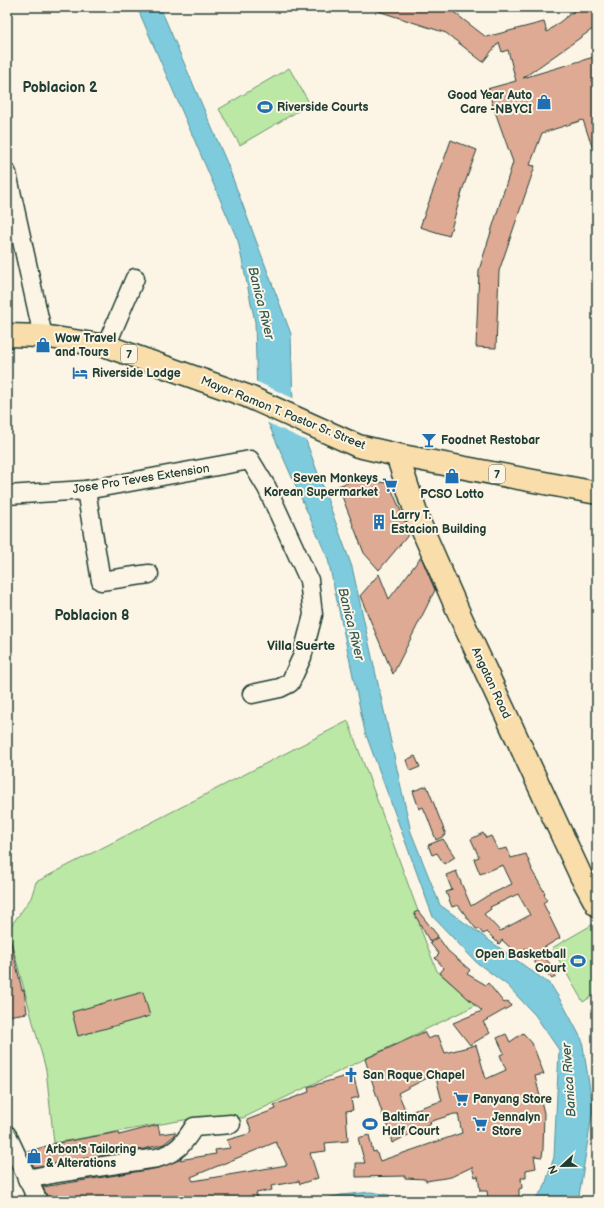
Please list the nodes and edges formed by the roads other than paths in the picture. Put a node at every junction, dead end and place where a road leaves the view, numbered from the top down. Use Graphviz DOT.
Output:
graph roads {
  1 [pos="7,173"];
  2 [pos="135,278"];
  3 [pos="7,335"];
  4 [pos="43,336"];
  5 [pos="106,346"];
  6 [pos="397,455"];
  7 [pos="86,490"];
  8 [pos="597,493"];
  9 [pos="7,496"];
  10 [pos="149,574"];
  11 [pos="252,694"];
  12 [pos="597,905"];
  13 [pos="231,1124"];
  14 [pos="7,1135"];
  15 [pos="28,1179"];
  16 [pos="38,1201"];
  1 -- 4 [label="street"];
  2 -- 5 [label="street"];
  3 -- 4 [label="main road, Mayor Ramon T. Pastor Sr. Street / 7"];
  4 -- 5 [label="main road, Mayor Ramon T. Pastor Sr. Street / 7"];
  5 -- 6 [label="main road, Mayor Ramon T. Pastor Sr. Street / 7"];
  6 -- 8 [label="main road, 7"];
  6 -- 12 [label="main road, Angatan Road"];
  7 -- 9 [label="street, Jose Pro Teves Extension"];
  7 -- 10 [label="street"];
  7 -- 11 [label="street, Jose Pro Teves Extension"];
  13 -- 15 [label="street"];
  14 -- 15 [label="street"];
  15 -- 16 [label="street"];
}
